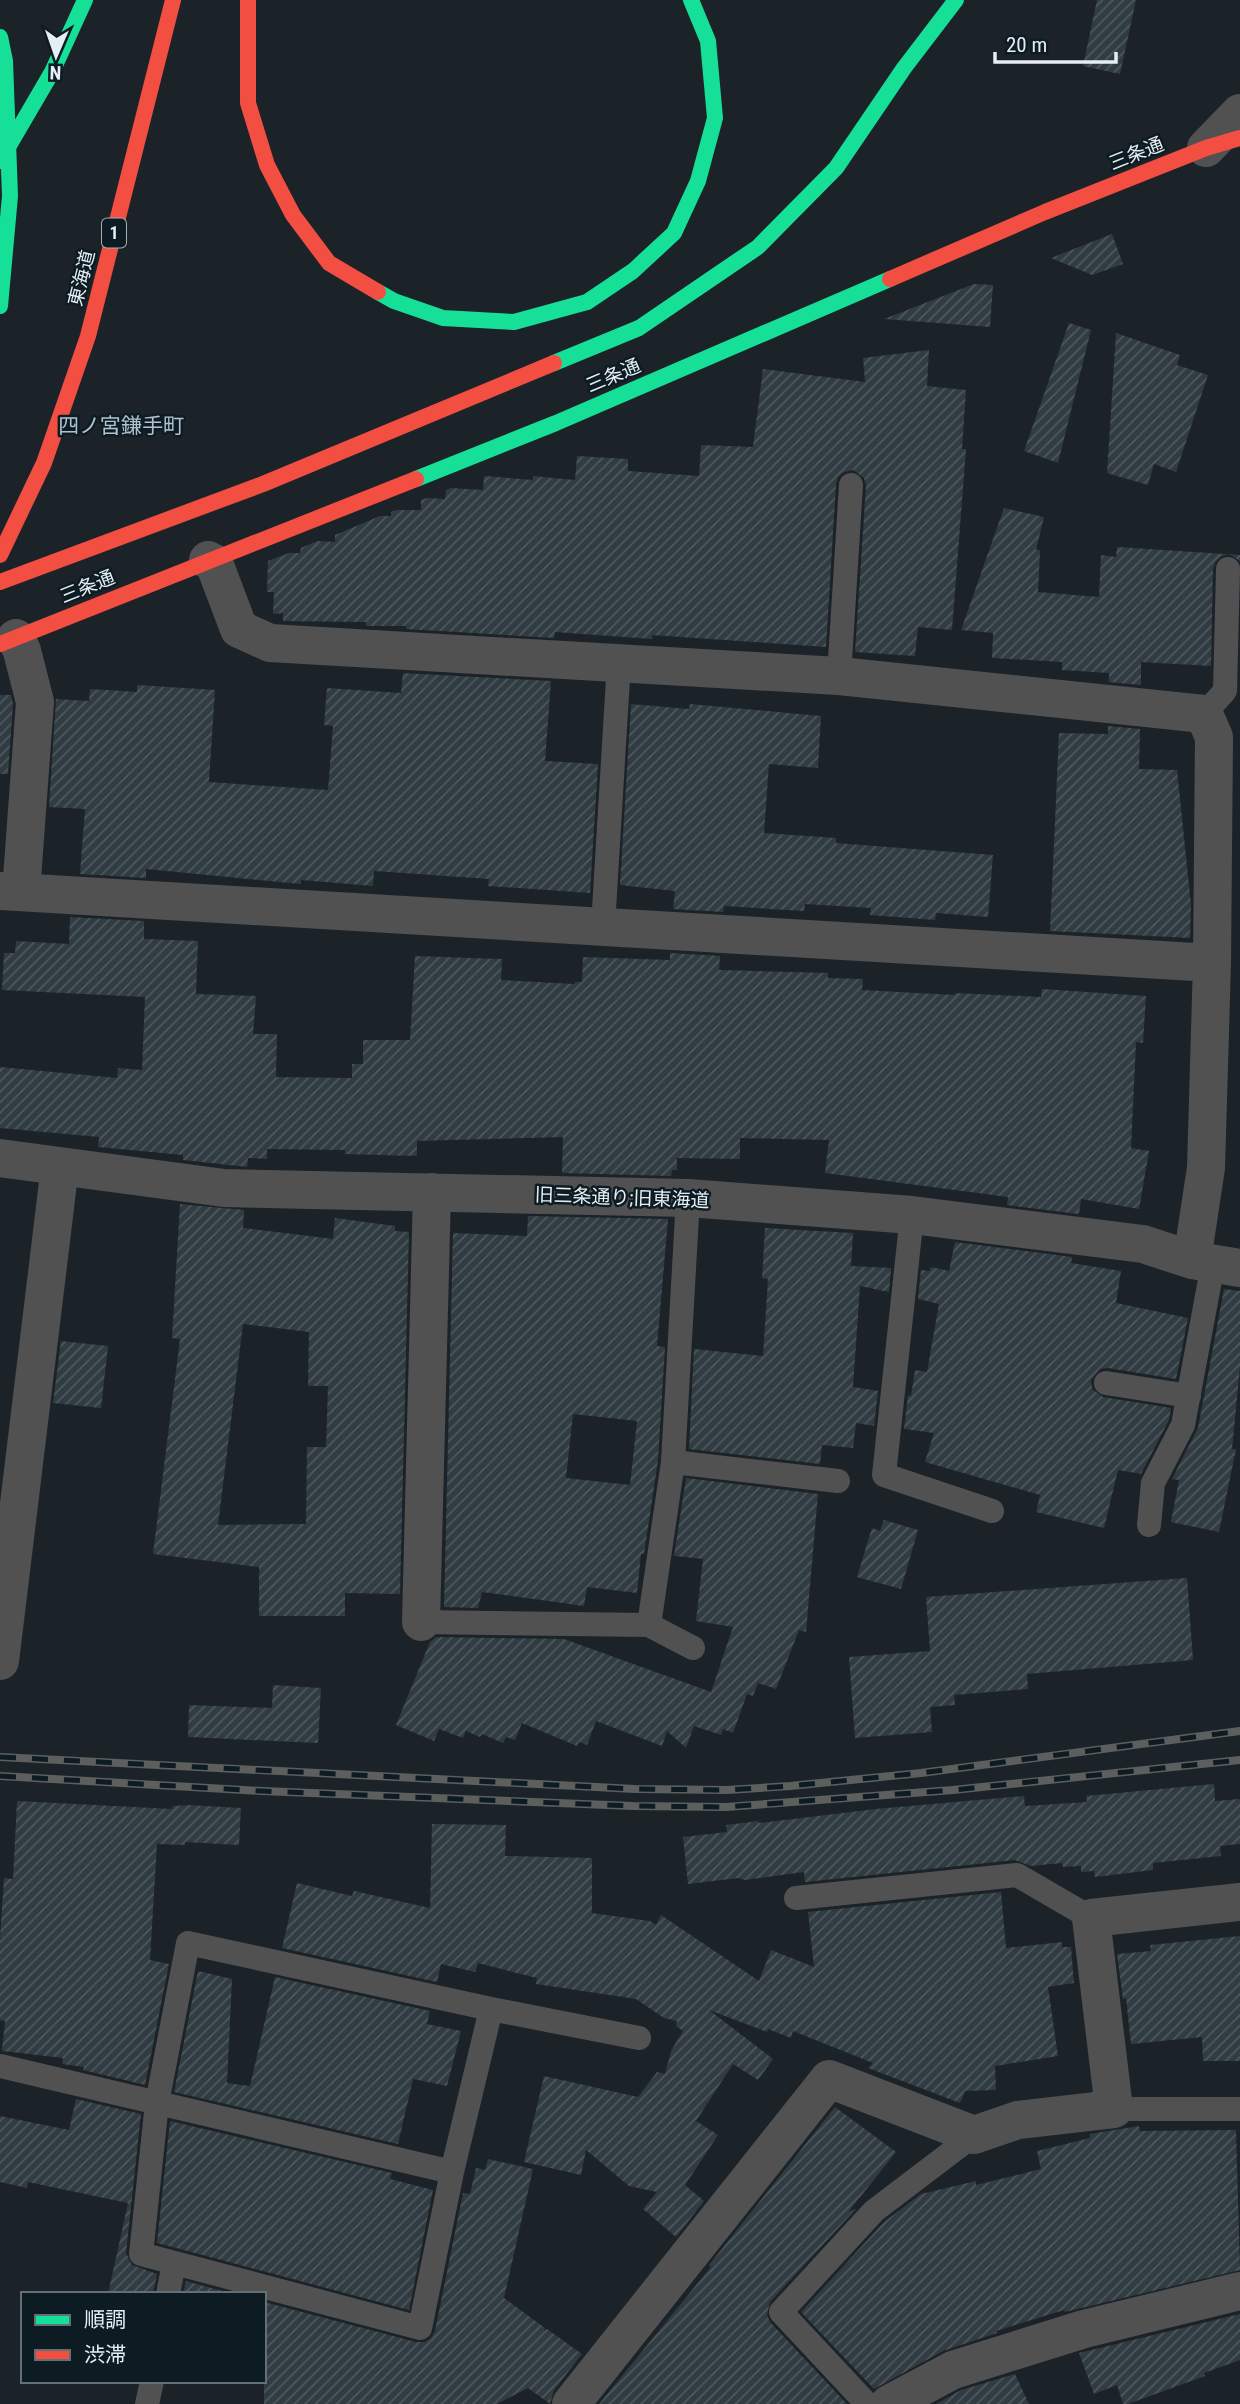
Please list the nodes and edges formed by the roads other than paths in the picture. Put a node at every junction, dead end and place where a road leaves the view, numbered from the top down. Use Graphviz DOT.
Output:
graph roads {
  1 [pos="85,0"];
  2 [pos="173,0"];
  3 [pos="248,0"];
  4 [pos="691,0"];
  5 [pos="956,0"];
  6 [pos="0,37"];
  7 [pos="1240,113"];
  8 [pos="1223,143"];
  9 [pos="0,161"];
  10 [pos="0,306"];
  11 [pos="850,485"];
  12 [pos="0,555"];
  13 [pos="208,560"];
  14 [pos="1228,569"];
  15 [pos="0,582"];
  16 [pos="8,641"];
  17 [pos="619,662"];
  18 [pos="839,676"];
  19 [pos="1204,713"];
  20 [pos="10,891"];
  21 [pos="603,926"];
  22 [pos="1212,962"];
  23 [pos="1225,1009"];
  24 [pos="0,1158"];
  25 [pos="60,1166"];
  26 [pos="432,1192"];
  27 [pos="688,1198"];
  28 [pos="912,1215"];
  29 [pos="1215,1264"];
  30 [pos="1106,1383"];
  31 [pos="1189,1396"];
  32 [pos="673,1462"];
  33 [pos="838,1481"];
  34 [pos="992,1511"];
  35 [pos="1149,1525"];
  36 [pos="421,1622"];
  37 [pos="649,1625"];
  38 [pos="693,1648"];
  39 [pos="0,1661"];
  40 [pos="796,1898"];
  41 [pos="1240,1902"];
  42 [pos="1091,1918"];
  43 [pos="491,2009"];
  44 [pos="639,2038"];
  45 [pos="0,2066"];
  46 [pos="157,2103"];
  47 [pos="1114,2109"];
  48 [pos="1240,2109"];
  49 [pos="974,2135"];
  50 [pos="452,2172"];
  51 [pos="174,2263"];
  52 [pos="1240,2291"];
  53 [pos="169,2292"];
  54 [pos="152,2383"];
  55 [pos="147,2404"];
  56 [pos="571,2404"];
  57 [pos="867,2404"];
  58 [pos="889,2404"];
  1 -- 9 [label="main road"];
  2 -- 12 [label="main road, 東海道 / 1"];
  3 -- 4 [label="main road"];
  5 -- 15 [label="main road, 三条通"];
  6 -- 10 [label="main road, bridge"];
  7 -- 8 [label="street"];
  8 -- 13 [label="main road, 三条通"];
  11 -- 18 [label="lane"];
  13 -- 16 [label="main road, 三条通"];
  13 -- 17 [label="street"];
  14 -- 19 [label="lane"];
  16 -- 20 [label="street"];
  17 -- 18 [label="street"];
  17 -- 21 [label="lane"];
  18 -- 19 [label="street"];
  19 -- 22 [label="street"];
  20 -- 21 [label="street"];
  21 -- 22 [label="street"];
  22 -- 23 [label="street"];
  23 -- 29 [label="street"];
  24 -- 25 [label="street, 旧三条通り;旧東海道"];
  25 -- 26 [label="street, 旧三条通り;旧東海道"];
  25 -- 39 [label="street"];
  26 -- 27 [label="street, 旧三条通り;旧東海道"];
  26 -- 36 [label="street"];
  27 -- 28 [label="street, 旧三条通り;旧東海道"];
  27 -- 32 [label="lane"];
  28 -- 29 [label="street, 旧三条通り;旧東海道"];
  28 -- 34 [label="lane"];
  29 -- 31 [label="lane"];
  30 -- 31 [label="lane"];
  31 -- 35 [label="lane"];
  32 -- 33 [label="lane"];
  32 -- 37 [label="lane"];
  36 -- 37 [label="lane"];
  37 -- 38 [label="lane"];
  40 -- 42 [label="lane"];
  41 -- 42 [label="street"];
  42 -- 47 [label="street"];
  43 -- 44 [label="lane"];
  43 -- 46 [label="lane"];
  43 -- 50 [label="lane"];
  45 -- 46 [label="lane"];
  46 -- 50 [label="lane"];
  46 -- 51 [label="lane"];
  47 -- 48 [label="lane"];
  47 -- 49 [label="street"];
  49 -- 56 [label="street"];
  49 -- 57 [label="lane"];
  50 -- 51 [label="lane"];
  51 -- 53 [label="lane"];
  52 -- 58 [label="street"];
  54 -- 55 [label="lane"];
}
